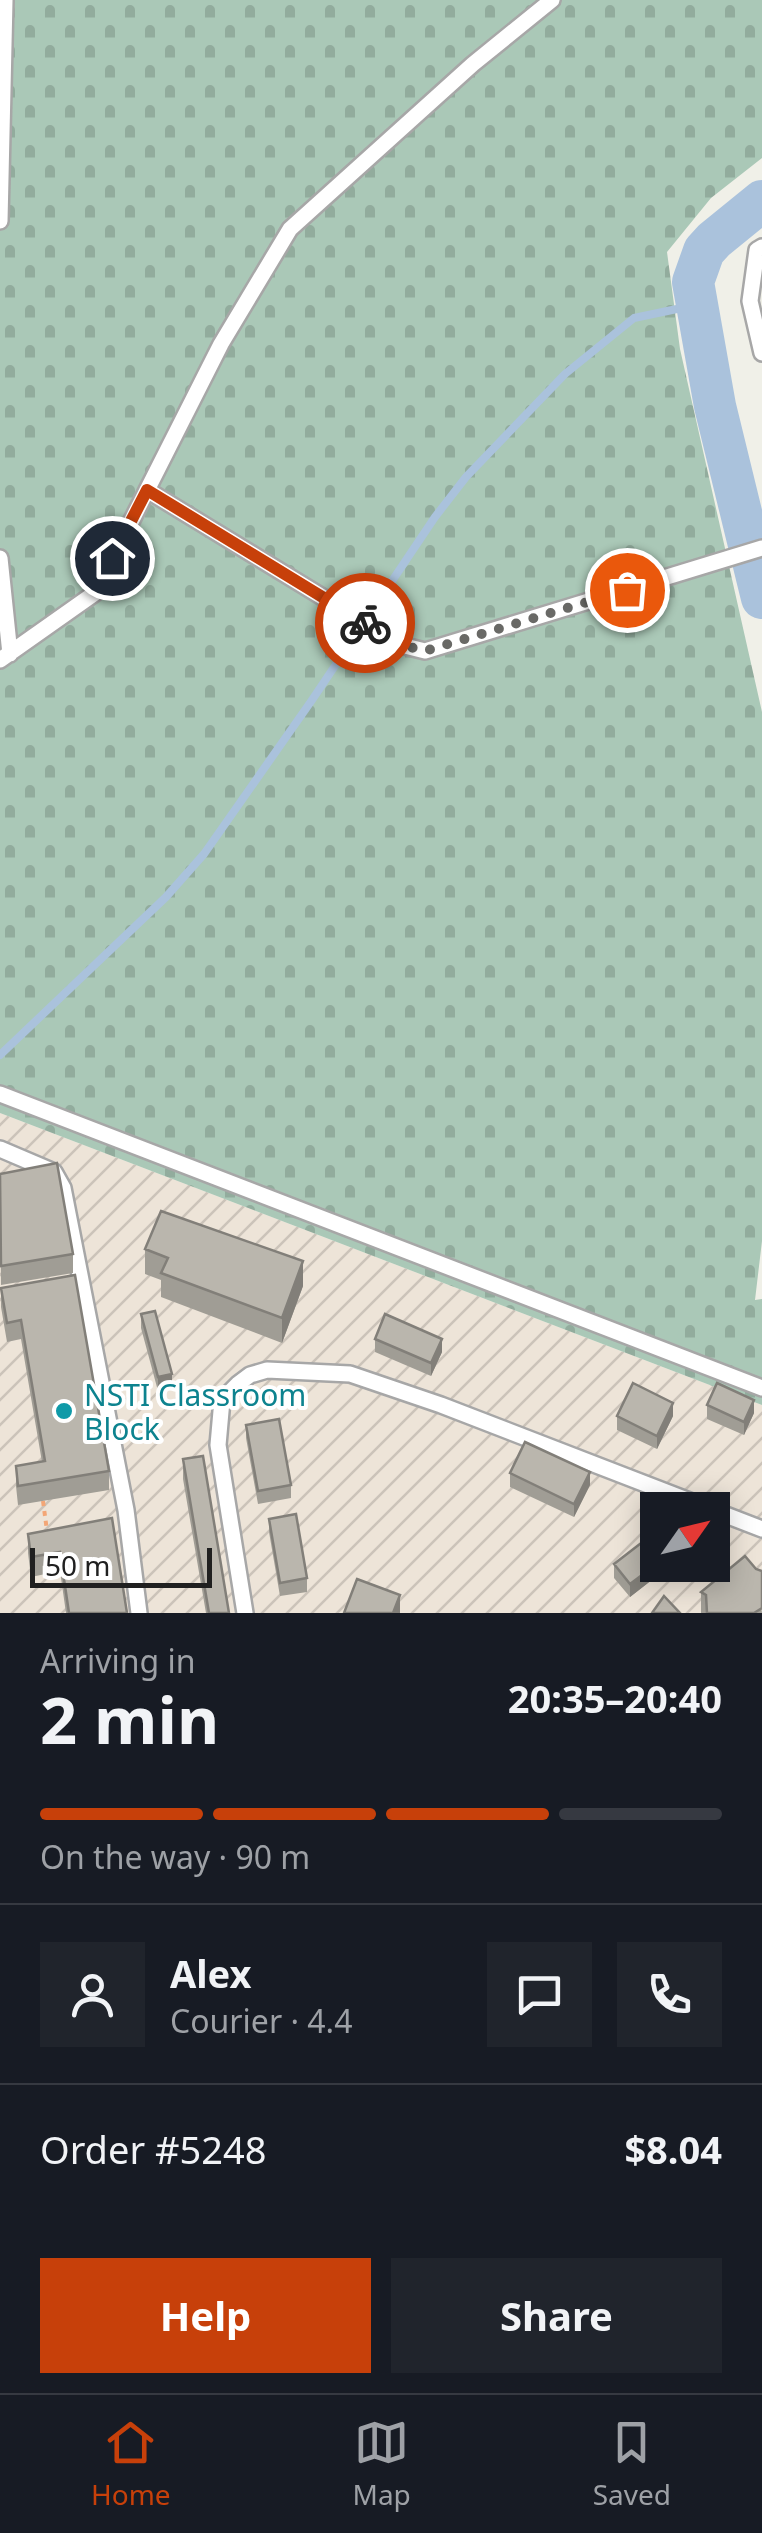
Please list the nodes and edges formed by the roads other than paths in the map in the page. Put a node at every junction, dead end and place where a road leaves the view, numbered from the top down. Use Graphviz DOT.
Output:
graph roads {
  1 [pos="5,0"];
  2 [pos="552,0"];
  3 [pos="0,221"];
  4 [pos="762,246"];
  5 [pos="762,353"];
  6 [pos="147,490"];
  7 [pos="762,548"];
  8 [pos="0,558"];
  9 [pos="5,657"];
  10 [pos="0,1094"];
  11 [pos="0,1149"];
  12 [pos="762,1388"];
  13 [pos="762,1528"];
  14 [pos="139,1613"];
  15 [pos="245,1613"];
  1 -- 3 [label="lane"];
  2 -- 6 [label="lane"];
  4 -- 5 [label="lane"];
  6 -- 7 [label="lane"];
  6 -- 9 [label="lane"];
  8 -- 9 [label="lane"];
  10 -- 12 [label="lane"];
  11 -- 14 [label="lane"];
  13 -- 15 [label="lane"];
}
